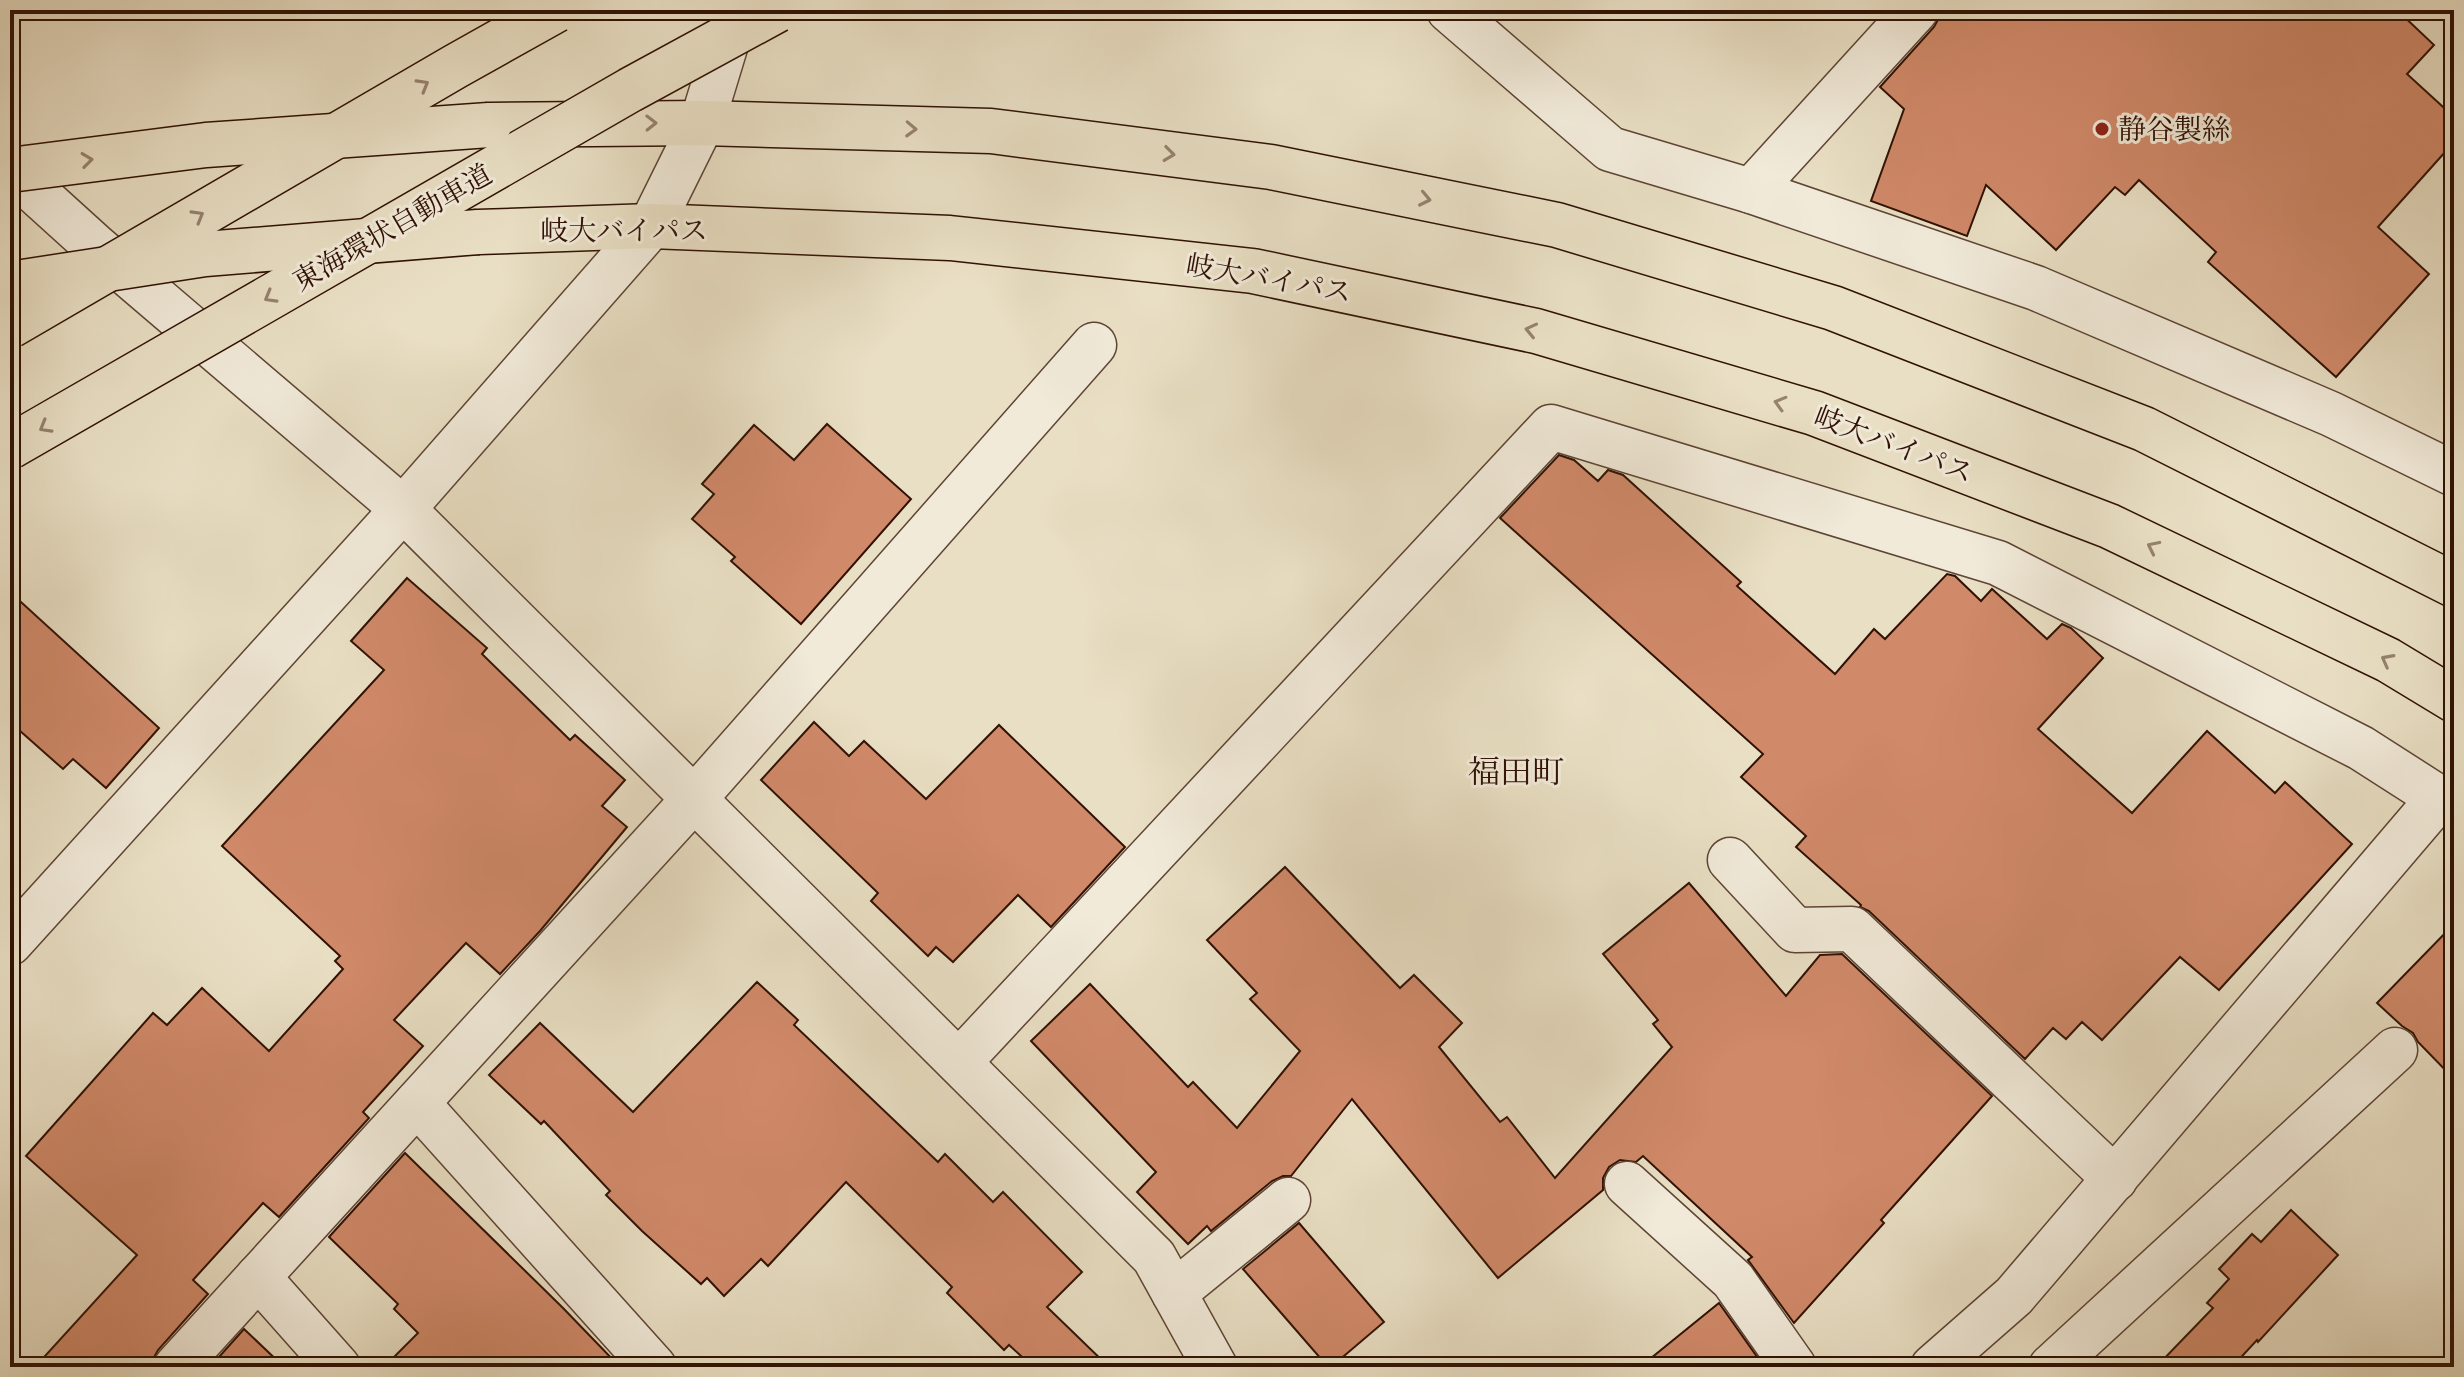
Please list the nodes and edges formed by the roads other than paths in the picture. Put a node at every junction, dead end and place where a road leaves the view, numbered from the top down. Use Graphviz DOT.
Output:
graph roads {
  1 [pos="556,10"];
  2 [pos="737,10"];
  3 [pos="777,10"];
  4 [pos="1449,10"];
  5 [pos="1916,10"];
  6 [pos="702,123"];
  7 [pos="10,170"];
  8 [pos="1751,191"];
  9 [pos="651,226"];
  10 [pos="10,284"];
  11 [pos="10,326"];
  12 [pos="1094,345"];
  13 [pos="10,447"];
  14 [pos="2454,474"];
  15 [pos="403,509"];
  16 [pos="2454,585"];
  17 [pos="2454,700"];
  18 [pos="2446,786"];
  19 [pos="694,799"];
  20 [pos="1730,860"];
  21 [pos="10,943"];
  22 [pos="2395,1050"];
  23 [pos="959,1062"];
  24 [pos="417,1103"];
  25 [pos="2115,1179"];
  26 [pos="1627,1184"];
  27 [pos="1288,1200"];
  28 [pos="258,1277"];
  29 [pos="1174,1293"];
  30 [pos="176,1367"];
  31 [pos="338,1367"];
  32 [pos="654,1367"];
  33 [pos="1215,1367"];
  34 [pos="1794,1367"];
  35 [pos="1933,1367"];
  36 [pos="2051,1367"];
  11 -- 1 [label="highway, one-way, bridge"];
  2 -- 6 [label="street"];
  3 -- 13 [label="highway, 東海環状自動車道, one-way, bridge"];
  4 -- 8 [label="street"];
  5 -- 8 [label="street"];
  7 -- 6 [label="highway, one-way, bridge"];
  6 -- 9 [label="street"];
  6 -- 16 [label="highway, one-way"];
  7 -- 15 [label="street"];
  8 -- 14 [label="street"];
  9 -- 10 [label="highway, 岐大バイパス, bridge"];
  9 -- 15 [label="street"];
  17 -- 9 [label="highway, 岐大バイパス, one-way"];
  12 -- 19 [label="street"];
  15 -- 19 [label="street"];
  15 -- 21 [label="street"];
  18 -- 23 [label="street"];
  18 -- 25 [label="street"];
  19 -- 23 [label="street"];
  19 -- 24 [label="street"];
  20 -- 25 [label="street"];
  22 -- 36 [label="street"];
  23 -- 29 [label="street"];
  24 -- 28 [label="street"];
  24 -- 32 [label="street"];
  25 -- 35 [label="street"];
  26 -- 34 [label="street"];
  27 -- 29 [label="street"];
  28 -- 30 [label="street"];
  28 -- 31 [label="street"];
  29 -- 33 [label="street"];
}
